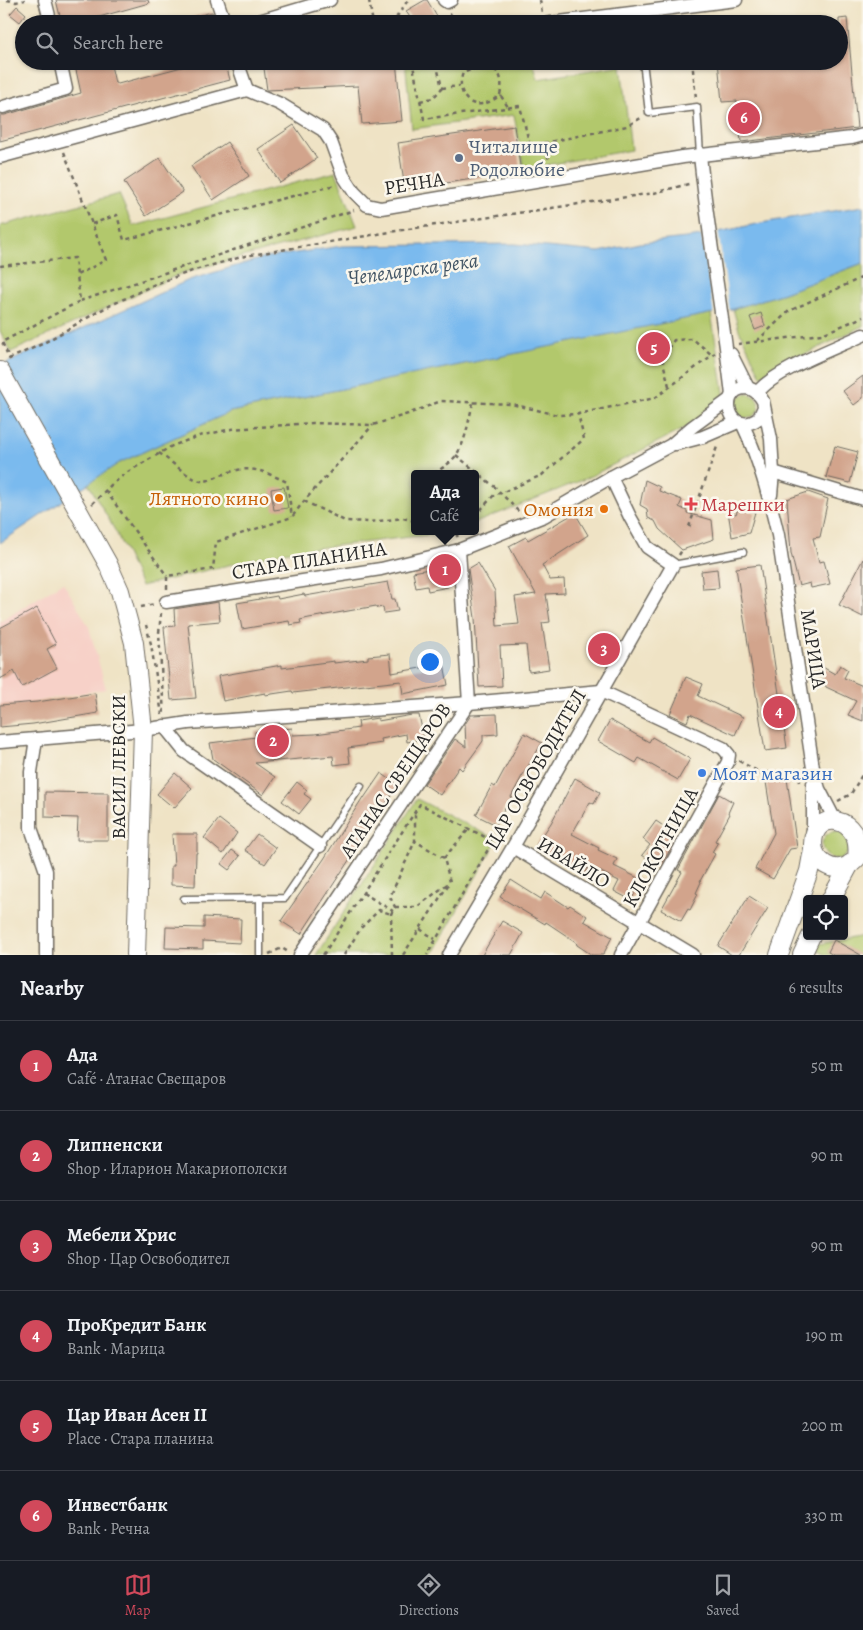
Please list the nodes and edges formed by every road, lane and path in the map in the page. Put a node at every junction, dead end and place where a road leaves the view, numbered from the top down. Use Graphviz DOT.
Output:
graph roads {
  1 [pos="8,0"];
  2 [pos="24,0"];
  3 [pos="45,0"];
  4 [pos="217,0"];
  5 [pos="330,0"];
  6 [pos="369,0"];
  7 [pos="408,0"];
  8 [pos="444,0"];
  9 [pos="451,0"];
  10 [pos="736,0"];
  11 [pos="49,15"];
  12 [pos="222,15"];
  13 [pos="280,15"];
  14 [pos="372,15"];
  15 [pos="398,15"];
  16 [pos="615,15"];
  17 [pos="62,70"];
  18 [pos="240,70"];
  19 [pos="414,70"];
  20 [pos="438,70"];
  21 [pos="496,70"];
  22 [pos="644,70"];
  23 [pos="693,70"];
  24 [pos="468,71"];
  25 [pos="460,86"];
  26 [pos="442,88"];
  27 [pos="247,90"];
  28 [pos="500,95"];
  29 [pos="420,101"];
  30 [pos="3,107"];
  31 [pos="508,107"];
  32 [pos="697,107"];
  33 [pos="649,113"];
  34 [pos="863,135"];
  35 [pos="60,141"];
  36 [pos="544,143"];
  37 [pos="700,155"];
  38 [pos="0,157"];
  39 [pos="555,178"];
  40 [pos="347,182"];
  41 [pos="699,186"];
  42 [pos="367,205"];
  43 [pos="92,224"];
  44 [pos="0,266"];
  45 [pos="77,275"];
  46 [pos="863,276"];
  47 [pos="80,300"];
  48 [pos="863,317"];
  49 [pos="863,335"];
  50 [pos="2,342"];
  51 [pos="756,342"];
  52 [pos="726,345"];
  53 [pos="712,355"];
  54 [pos="5,365"];
  55 [pos="669,386"];
  56 [pos="753,390"];
  57 [pos="730,398"];
  58 [pos="473,403"];
  59 [pos="764,407"];
  60 [pos="578,414"];
  61 [pos="740,422"];
  62 [pos="373,425"];
  63 [pos="718,441"];
  64 [pos="671,445"];
  65 [pos="159,453"];
  66 [pos="456,454"];
  67 [pos="439,470"];
  68 [pos="474,470"];
  69 [pos="773,472"];
  70 [pos="479,474"];
  71 [pos="612,477"];
  72 [pos="106,491"];
  73 [pos="501,493"];
  74 [pos="863,499"];
  75 [pos="304,501"];
  76 [pos="91,505"];
  77 [pos="771,505"];
  78 [pos="479,512"];
  79 [pos="292,517"];
  80 [pos="411,520"];
  81 [pos="529,522"];
  82 [pos="689,527"];
  83 [pos="459,550"];
  84 [pos="743,552"];
  85 [pos="673,565"];
  86 [pos="167,576"];
  87 [pos="166,602"];
  88 [pos="601,691"];
  89 [pos="469,703"];
  90 [pos="164,726"];
  91 [pos="143,730"];
  92 [pos="36,739"];
  93 [pos="0,742"];
  94 [pos="729,755"];
  95 [pos="813,768"];
  96 [pos="863,774"];
  97 [pos="360,786"];
  98 [pos="801,789"];
  99 [pos="415,812"];
  100 [pos="844,819"];
  101 [pos="470,829"];
  102 [pos="416,841"];
  103 [pos="813,844"];
  104 [pos="320,846"];
  105 [pos="513,847"];
  106 [pos="444,858"];
  107 [pos="857,858"];
  108 [pos="450,882"];
  109 [pos="363,893"];
  110 [pos="834,895"];
  111 [pos="260,898"];
  112 [pos="184,899"];
  113 [pos="395,907"];
  114 [pos="392,912"];
  115 [pos="639,924"];
  116 [pos="420,929"];
  117 [pos="436,939"];
  118 [pos="46,955"];
  119 [pos="136,955"];
  120 [pos="260,955"];
  121 [pos="268,955"];
  122 [pos="293,955"];
  123 [pos="300,955"];
  124 [pos="322,955"];
  125 [pos="344,955"];
  126 [pos="392,955"];
  127 [pos="403,955"];
  128 [pos="427,955"];
  129 [pos="449,955"];
  130 [pos="621,955"];
  131 [pos="694,955"];
  132 [pos="779,955"];
  1 -- 2 [label="path"];
  3 -- 11 [label="street"];
  4 -- 12 [label="street"];
  5 -- 13 [label="street"];
  6 -- 14 [label="path"];
  7 -- 15 [label="path"];
  8 -- 9 [label="street"];
  10 -- 16 [label="street"];
  17 -- 30 [label="street"];
  18 -- 27 [label="street"];
  19 -- 29 [label="path"];
  20 -- 26 [label="path"];
  21 -- 28 [label="path"];
  22 -- 33 [label="lane"];
  23 -- 32 [label="path"];
  24 -- 25 [label="path"];
  25 -- 26 [label="path"];
  25 -- 28 [label="path"];
  26 -- 29 [label="path"];
  27 -- 35 [label="street"];
  27 -- 40 [label="street, РЕЧНА"];
  28 -- 31 [label="path"];
  29 -- 31 [label="path"];
  31 -- 36 [label="path"];
  32 -- 33 [label="lane"];
  32 -- 37 [label="lane"];
  33 -- 36 [label="path"];
  34 -- 37 [label="street, РЕЧНА"];
  35 -- 38 [label="street"];
  35 -- 43 [label="path"];
  36 -- 39 [label="path"];
  37 -- 39 [label="street, РЕЧНА"];
  37 -- 41 [label="street"];
  39 -- 42 [label="street, РЕЧНА"];
  40 -- 42 [label="street, РЕЧНА"];
  40 -- 43 [label="path"];
  41 -- 52 [label="street"];
  41 -- 54 [label="path"];
  42 -- 47 [label="path"];
  43 -- 45 [label="path"];
  44 -- 45 [label="path"];
  45 -- 47 [label="path"];
  46 -- 51 [label="path"];
  47 -- 50 [label="path"];
  48 -- 51 [label="path"];
  49 -- 56 [label="street"];
  51 -- 52 [label="path"];
  52 -- 53 [label="path"];
  52 -- 56 [label="street"];
  52 -- 57 [label="street"];
  53 -- 55 [label="path"];
  53 -- 55 [label="path"];
  54 -- 91 [label="main road, ВАСИЛ ЛЕВСКИ"];
  55 -- 60 [label="path"];
  56 -- 57 [label="street"];
  56 -- 59 [label="street"];
  57 -- 61 [label="street"];
  57 -- 64 [label="street"];
  58 -- 60 [label="path"];
  58 -- 62 [label="path"];
  58 -- 66 [label="path"];
  59 -- 61 [label="street"];
  59 -- 69 [label="street"];
  60 -- 73 [label="path"];
  61 -- 64 [label="street"];
  61 -- 77 [label="street"];
  62 -- 65 [label="path"];
  62 -- 75 [label="path"];
  63 -- 82 [label="path"];
  64 -- 71 [label="street, СТАРА ПЛАНИНА"];
  65 -- 72 [label="path"];
  65 -- 79 [label="path"];
  66 -- 67 [label="path"];
  66 -- 68 [label="path"];
  69 -- 74 [label="street"];
  69 -- 77 [label="street"];
  70 -- 73 [label="path"];
  71 -- 81 [label="street, СТАРА ПЛАНИНА"];
  71 -- 85 [label="street"];
  72 -- 76 [label="path"];
  72 -- 86 [label="path"];
  73 -- 78 [label="path"];
  73 -- 81 [label="path"];
  75 -- 79 [label="path"];
  75 -- 80 [label="path"];
  77 -- 95 [label="street, МАРИЦА"];
  79 -- 86 [label="path"];
  81 -- 83 [label="street, СТАРА ПЛАНИНА"];
  83 -- 87 [label="street, СТАРА ПЛАНИНА"];
  83 -- 89 [label="street, АТАНАС СВЕЩАРОВ"];
  84 -- 85 [label="lane"];
  85 -- 88 [label="street, ЦАР ОСВОБОДИТЕЛ"];
  86 -- 87 [label="path"];
  87 -- 90 [label="path"];
  88 -- 89 [label="street"];
  88 -- 94 [label="street"];
  88 -- 105 [label="street, ЦАР ОСВОБОДИТЕЛ"];
  89 -- 90 [label="street"];
  89 -- 123 [label="street, АТАНАС СВЕЩАРОВ"];
  90 -- 91 [label="street"];
  90 -- 104 [label="street"];
  91 -- 92 [label="street"];
  91 -- 119 [label="main road, ВАСИЛ ЛЕВСКИ"];
  92 -- 93 [label="street"];
  92 -- 118 [label="street"];
  94 -- 98 [label="path"];
  94 -- 115 [label="street, КЛОКОТНИЦА"];
  95 -- 100 [label="street"];
  95 -- 103 [label="street"];
  96 -- 100 [label="path"];
  97 -- 104 [label="lane"];
  99 -- 101 [label="path"];
  99 -- 102 [label="path"];
  99 -- 109 [label="path"];
  100 -- 103 [label="main road"];
  100 -- 107 [label="main road"];
  101 -- 106 [label="path"];
  101 -- 117 [label="path"];
  102 -- 106 [label="path"];
  102 -- 113 [label="path"];
  103 -- 107 [label="main road"];
  103 -- 132 [label="main road"];
  104 -- 111 [label="lane"];
  105 -- 115 [label="street, ИВАЙЛО"];
  105 -- 129 [label="street, ЦАР ОСВОБОДИТЕЛ"];
  106 -- 108 [label="path"];
  107 -- 110 [label="main road"];
  108 -- 113 [label="path"];
  108 -- 116 [label="path"];
  109 -- 114 [label="path"];
  109 -- 124 [label="path"];
  111 -- 112 [label="lane"];
  111 -- 120 [label="lane"];
  113 -- 114 [label="path"];
  114 -- 125 [label="path"];
  114 -- 126 [label="path"];
  115 -- 130 [label="street, КЛОКОТНИЦА"];
  115 -- 131 [label="street, ИВАЙЛО"];
  116 -- 117 [label="path"];
  116 -- 127 [label="path"];
  117 -- 128 [label="path"];
  121 -- 122 [label="path"];
}
